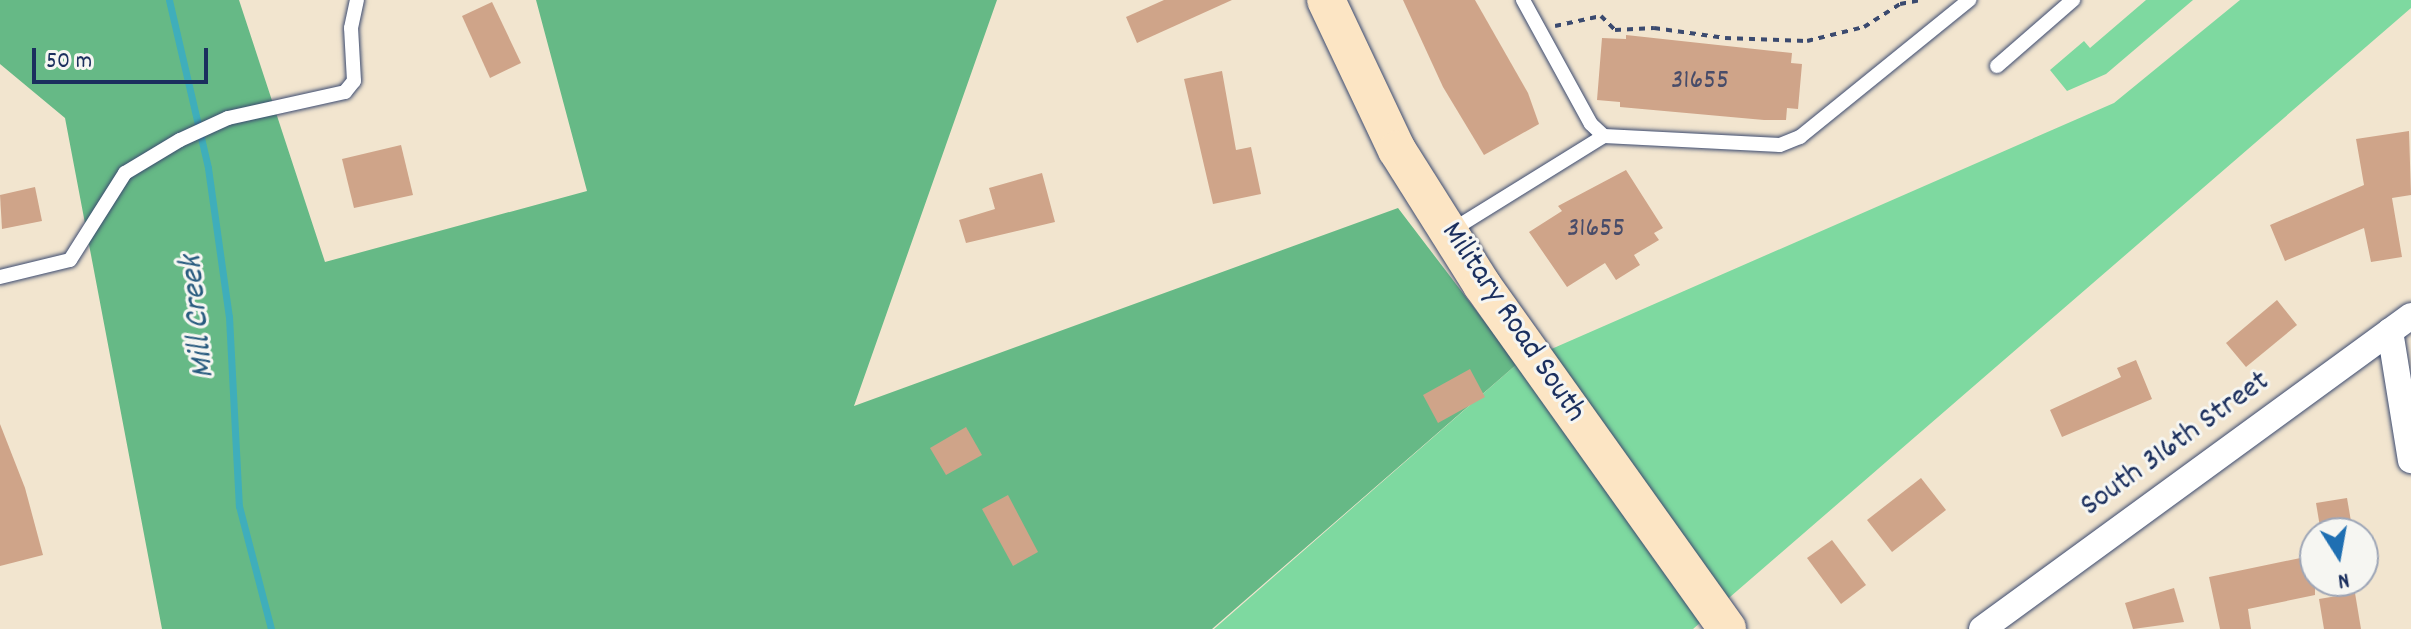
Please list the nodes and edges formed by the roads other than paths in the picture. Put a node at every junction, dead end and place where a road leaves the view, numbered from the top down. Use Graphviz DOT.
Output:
graph roads {
  1 [pos="357,0"];
  2 [pos="1326,0"];
  3 [pos="1523,0"];
  4 [pos="1969,0"];
  5 [pos="2073,0"];
  6 [pos="1997,66"];
  7 [pos="1604,136"];
  8 [pos="1449,232"];
  9 [pos="0,277"];
  10 [pos="2400,324"];
  11 [pos="2411,460"];
  12 [pos="1727,629"];
  13 [pos="1982,629"];
  1 -- 9 [label="lane"];
  2 -- 8 [label="main road, Military Road South"];
  3 -- 7 [label="lane"];
  4 -- 7 [label="lane"];
  5 -- 6 [label="lane"];
  7 -- 8 [label="lane"];
  8 -- 12 [label="main road, Military Road South"];
  10 -- 11 [label="street"];
  10 -- 13 [label="street, South 316th Street"];
}
